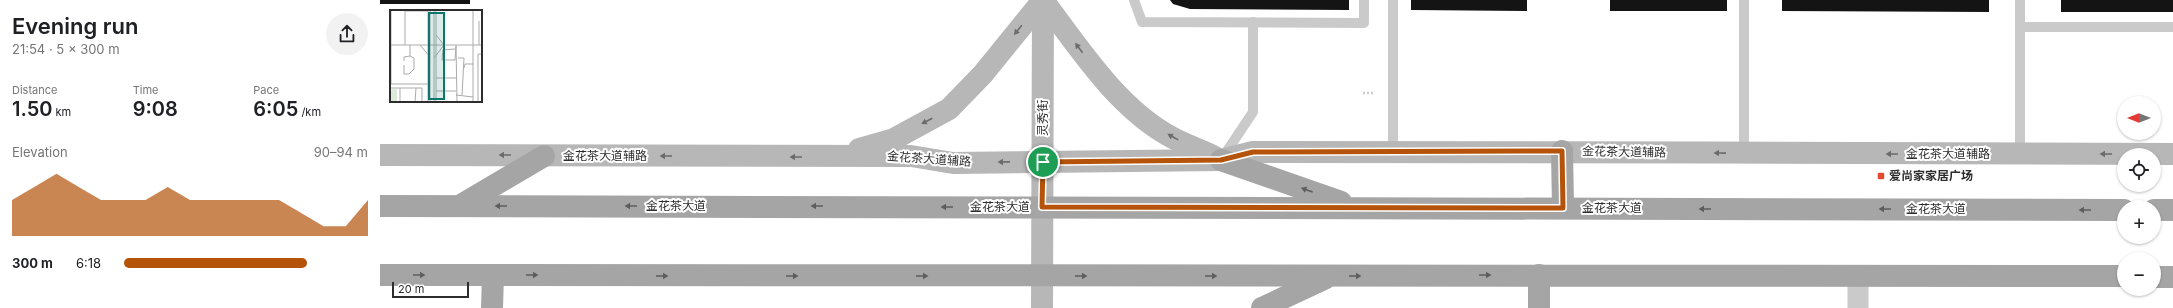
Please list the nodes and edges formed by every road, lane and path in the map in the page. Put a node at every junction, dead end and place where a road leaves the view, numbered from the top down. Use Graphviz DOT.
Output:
graph roads {
  1 [pos="1043,0"];
  2 [pos="1134,0"];
  3 [pos="1364,0"];
  4 [pos="1393,0"];
  5 [pos="1744,0"];
  6 [pos="2020,0"];
  7 [pos="1253,22"];
  8 [pos="2020,27"];
  9 [pos="2173,27"];
  10 [pos="1562,151"];
  11 [pos="1393,152"];
  12 [pos="1744,154"];
  13 [pos="2020,154"];
  14 [pos="2173,154"];
  15 [pos="380,155"];
  16 [pos="544,156"];
  17 [pos="835,157"];
  18 [pos="1221,160"];
  19 [pos="1043,162"];
  20 [pos="380,206"];
  21 [pos="460,206"];
  22 [pos="1042,207"];
  23 [pos="1357,208"];
  24 [pos="1563,208"];
  25 [pos="2117,210"];
  26 [pos="2161,210"];
  27 [pos="2173,210"];
  28 [pos="380,275"];
  29 [pos="493,275"];
  30 [pos="1539,275"];
  31 [pos="1042,276"];
  32 [pos="1332,276"];
  33 [pos="1858,276"];
  34 [pos="2117,276"];
  35 [pos="2161,276"];
  36 [pos="2173,277"];
  37 [pos="492,308"];
  38 [pos="1042,308"];
  39 [pos="1262,308"];
  40 [pos="1539,308"];
  41 [pos="1858,308"];
  1 -- 17 [label="street, one-way"];
  18 -- 1 [label="street, one-way"];
  1 -- 19 [label="street, 灵秀街"];
  2 -- 7 [label="lane"];
  3 -- 7 [label="lane"];
  4 -- 11 [label="lane"];
  5 -- 12 [label="lane"];
  6 -- 8 [label="lane"];
  7 -- 18 [label="lane"];
  8 -- 9 [label="lane"];
  8 -- 13 [label="lane"];
  10 -- 11 [label="street, 金花茶大道辅路"];
  12 -- 10 [label="street, 金花茶大道辅路, one-way"];
  10 -- 24 [label="main road"];
  11 -- 18 [label="street, 金花茶大道辅路"];
  13 -- 12 [label="street, 金花茶大道辅路, one-way"];
  14 -- 13 [label="street, 金花茶大道辅路, one-way"];
  16 -- 15 [label="street, 金花茶大道辅路, one-way"];
  17 -- 16 [label="street, 金花茶大道辅路, one-way"];
  16 -- 21 [label="main road"];
  19 -- 17 [label="street, 金花茶大道辅路, one-way"];
  18 -- 19 [label="street, 金花茶大道辅路"];
  23 -- 18 [label="main road, one-way"];
  19 -- 22 [label="street, 灵秀街"];
  20 -- 21 [label="main road, 金花茶大道"];
  22 -- 21 [label="main road, 金花茶大道, one-way"];
  22 -- 23 [label="main road, 金花茶大道"];
  22 -- 31 [label="street, 灵秀街"];
  23 -- 24 [label="main road, 金花茶大道"];
  25 -- 24 [label="main road, 金花茶大道, one-way"];
  26 -- 27 [label="main road"];
  28 -- 29 [label="main road, one-way"];
  29 -- 31 [label="main road, one-way"];
  29 -- 37 [label="main road"];
  32 -- 30 [label="main road, one-way"];
  30 -- 33 [label="main road"];
  30 -- 40 [label="main road"];
  31 -- 32 [label="main road, one-way"];
  31 -- 38 [label="street, 灵秀街"];
  32 -- 39 [label="main road"];
  33 -- 34 [label="main road"];
  33 -- 41 [label="street"];
  35 -- 36 [label="main road"];
}
